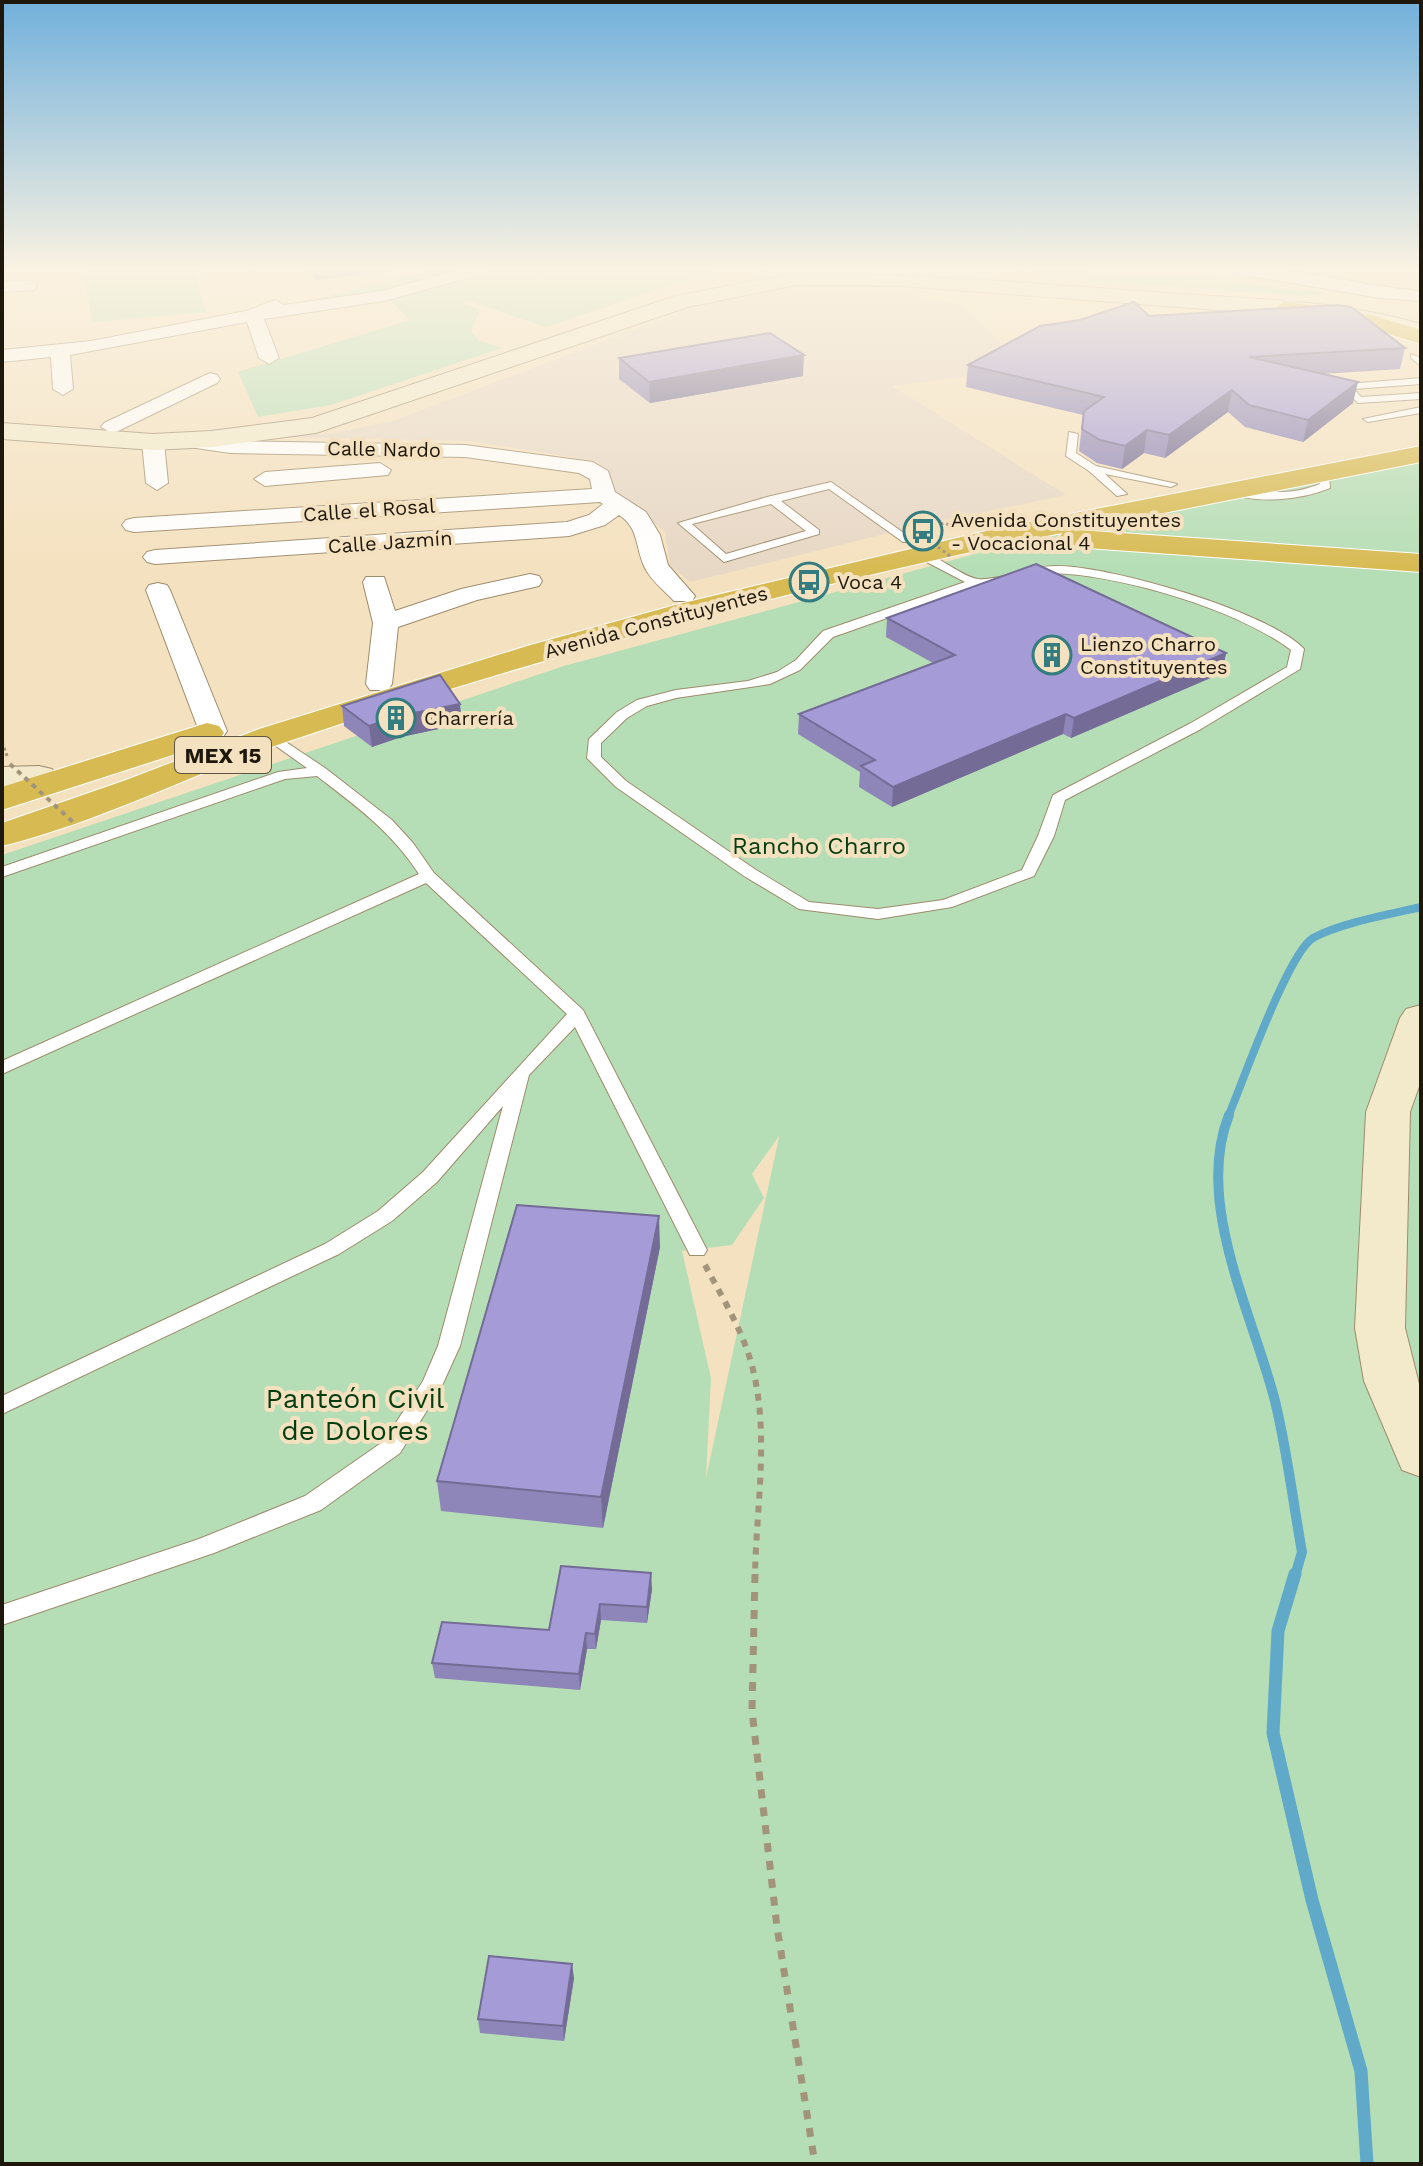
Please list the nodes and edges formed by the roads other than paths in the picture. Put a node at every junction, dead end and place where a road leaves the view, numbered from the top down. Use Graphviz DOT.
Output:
graph roads {
  1 [pos="61,370"];
  2 [pos="459,370"];
  3 [pos="469,370"];
  4 [pos="210,379"];
  5 [pos="1421,381"];
  6 [pos="63,389"];
  7 [pos="1421,396"];
  8 [pos="1421,410"];
  9 [pos="2,419"];
  10 [pos="1368,419"];
  11 [pos="111,427"];
  12 [pos="23,429"];
  13 [pos="1073,434"];
  14 [pos="1421,435"];
  15 [pos="183,441"];
  16 [pos="153,442"];
  17 [pos="1421,454"];
  18 [pos="529,458"];
  19 [pos="1093,469"];
  20 [pos="265,479"];
  21 [pos="157,483"];
  22 [pos="1171,484"];
  23 [pos="1121,494"];
  24 [pos="771,499"];
  25 [pos="611,500"];
  26 [pos="1003,536"];
  27 [pos="923,545"];
  28 [pos="470,563"];
  29 [pos="1421,563"];
  30 [pos="156,572"];
  31 [pos="530,581"];
  32 [pos="375,582"];
  33 [pos="975,583"];
  34 [pos="470,594"];
  35 [pos="683,596"];
  36 [pos="386,623"];
  37 [pos="447,681"];
  38 [pos="379,684"];
  39 [pos="213,731"];
  40 [pos="271,736"];
  41 [pos="157,748"];
  42 [pos="320,771"];
  43 [pos="13,776"];
  44 [pos="2,799"];
  45 [pos="2,816"];
  46 [pos="2,835"];
  47 [pos="2,872"];
  48 [pos="428,876"];
  49 [pos="577,1014"];
  50 [pos="1421,1018"];
  51 [pos="2,1068"];
  52 [pos="521,1073"];
  53 [pos="697,1250"];
  54 [pos="2,1406"];
  55 [pos="1421,1455"];
  56 [pos="2,1615"];
  1 -- 6 [label="street"];
  2 -- 11 [label="street"];
  3 -- 15 [label="street"];
  4 -- 11 [label="street"];
  5 -- 7 [label="lane"];
  8 -- 10 [label="lane"];
  9 -- 12 [label="street"];
  11 -- 12 [label="street"];
  12 -- 16 [label="street"];
  13 -- 19 [label="lane"];
  14 -- 22 [label="highway, Avenida Constituyentes / MEX 15"];
  15 -- 16 [label="street"];
  15 -- 18 [label="street, Calle Nardo"];
  16 -- 21 [label="street"];
  17 -- 26 [label="highway, Avenida Constituyentes / MEX 15"];
  18 -- 20 [label="street"];
  18 -- 25 [label="street, Calle Nardo"];
  19 -- 22 [label="lane"];
  19 -- 23 [label="lane"];
  22 -- 23 [label="highway, Avenida Constituyentes / MEX 15"];
  23 -- 27 [label="highway, Avenida Constituyentes / MEX 15"];
  24 -- 24 [label="lane"];
  24 -- 27 [label="lane"];
  25 -- 30 [label="street, Calle Jazmín"];
  25 -- 30 [label="street, Calle el Rosal"];
  25 -- 35 [label="street"];
  26 -- 27 [label="highway, Avenida Constituyentes / MEX 15"];
  26 -- 29 [label="highway"];
  27 -- 33 [label="lane"];
  27 -- 35 [label="highway, Avenida Constituyentes / MEX 15"];
  27 -- 37 [label="highway, Avenida Constituyentes / MEX 15"];
  28 -- 34 [label="street"];
  30 -- 39 [label="street"];
  31 -- 34 [label="street"];
  32 -- 36 [label="street"];
  33 -- 33 [label="lane"];
  34 -- 36 [label="street"];
  35 -- 38 [label="highway, Avenida Constituyentes / MEX 15"];
  36 -- 38 [label="street"];
  37 -- 40 [label="highway, Avenida Constituyentes / MEX 15"];
  37 -- 45 [label="highway"];
  38 -- 39 [label="highway, Avenida Constituyentes / MEX 15"];
  39 -- 41 [label="highway, Avenida Constituyentes / MEX 15"];
  40 -- 42 [label="lane"];
  40 -- 46 [label="highway, Avenida Constituyentes / MEX 15"];
  41 -- 43 [label="highway"];
  41 -- 44 [label="highway, Avenida Constituyentes / MEX 15"];
  42 -- 47 [label="lane"];
  42 -- 48 [label="lane"];
  48 -- 49 [label="lane"];
  48 -- 51 [label="lane"];
  49 -- 52 [label="lane"];
  49 -- 53 [label="lane"];
  50 -- 55 [label="street"];
  52 -- 54 [label="lane"];
  52 -- 56 [label="lane"];
}
